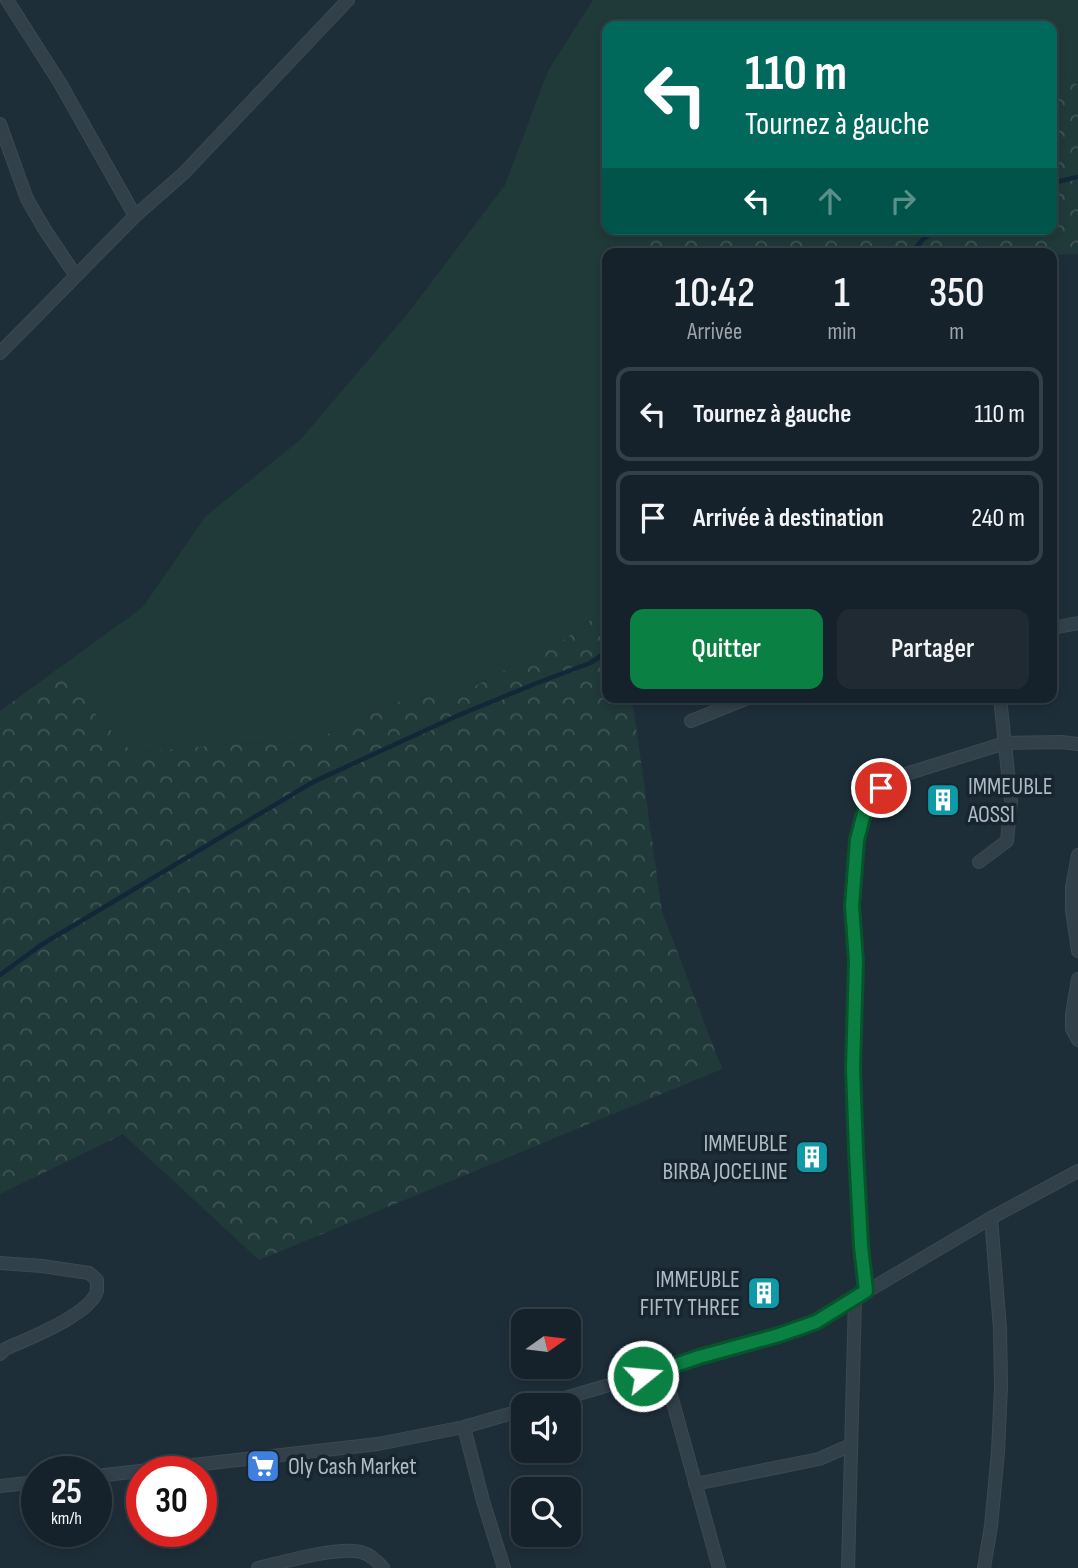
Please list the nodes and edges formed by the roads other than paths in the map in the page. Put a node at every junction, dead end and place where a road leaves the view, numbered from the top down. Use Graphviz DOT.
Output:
graph roads {
  1 [pos="7,0"];
  2 [pos="348,0"];
  3 [pos="0,124"];
  4 [pos="135,216"];
  5 [pos="76,276"];
  6 [pos="0,353"];
  7 [pos="1078,623"];
  8 [pos="1057,627"];
  9 [pos="736,703"];
  10 [pos="1001,703"];
  11 [pos="691,721"];
  12 [pos="1005,743"];
  13 [pos="1078,744"];
  14 [pos="1078,855"];
  15 [pos="979,862"];
  16 [pos="1078,951"];
  17 [pos="1078,979"];
  18 [pos="1078,1040"];
  19 [pos="1078,1171"];
  20 [pos="990,1218"];
  21 [pos="0,1263"];
  22 [pos="866,1291"];
  23 [pos="855,1298"];
  24 [pos="0,1354"];
  25 [pos="664,1370"];
  26 [pos="581,1394"];
  27 [pos="511,1413"];
  28 [pos="464,1427"];
  29 [pos="851,1445"];
  30 [pos="112,1474"];
  31 [pos="21,1484"];
  32 [pos="695,1484"];
  33 [pos="0,1486"];
  34 [pos="258,1568"];
  35 [pos="383,1568"];
  36 [pos="504,1568"];
  37 [pos="719,1568"];
  38 [pos="848,1568"];
  39 [pos="984,1568"];
  1 -- 4 [label="street"];
  2 -- 4 [label="street"];
  3 -- 5 [label="street"];
  4 -- 5 [label="street"];
  5 -- 6 [label="street"];
  7 -- 8 [label="street"];
  9 -- 11 [label="street"];
  10 -- 12 [label="street"];
  12 -- 13 [label="street"];
  12 -- 15 [label="street"];
  12 -- 22 [label="street"];
  14 -- 16 [label="street"];
  17 -- 18 [label="street"];
  19 -- 20 [label="street"];
  20 -- 22 [label="street"];
  20 -- 39 [label="street"];
  21 -- 24 [label="street"];
  22 -- 23 [label="street"];
  23 -- 25 [label="street"];
  23 -- 29 [label="street"];
  25 -- 26 [label="street"];
  25 -- 32 [label="street"];
  27 -- 28 [label="street"];
  28 -- 30 [label="street"];
  28 -- 36 [label="street"];
  29 -- 32 [label="street"];
  29 -- 38 [label="street"];
  31 -- 33 [label="street"];
  32 -- 37 [label="street"];
  34 -- 35 [label="street"];
}
